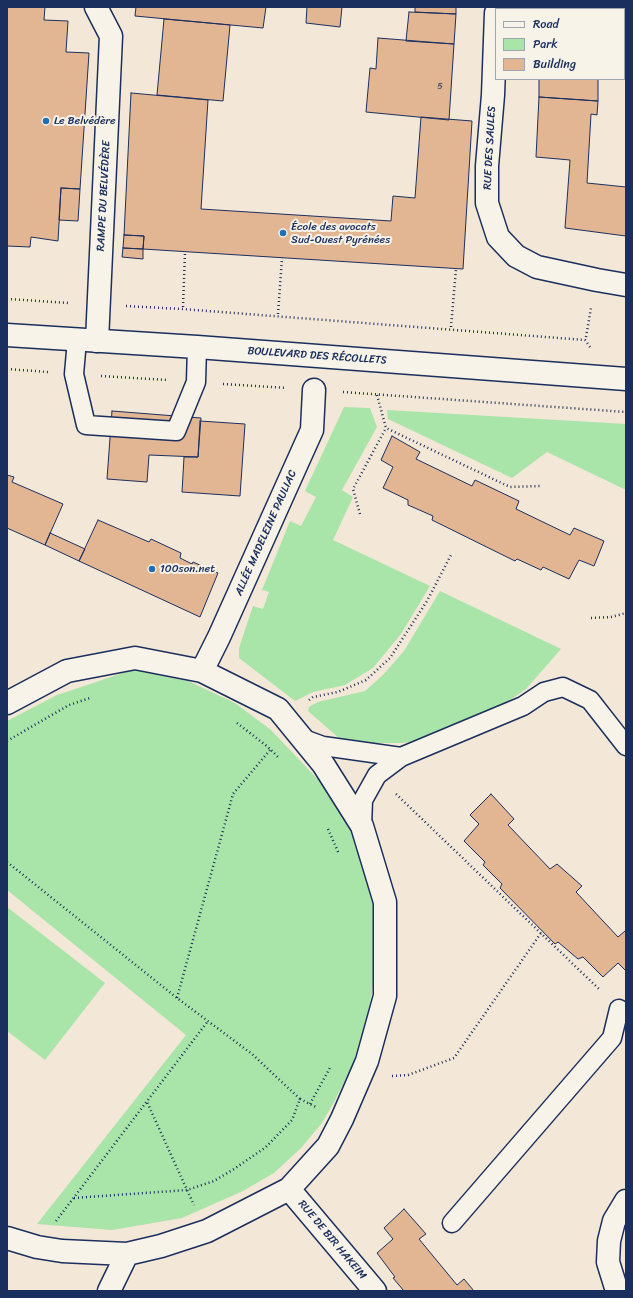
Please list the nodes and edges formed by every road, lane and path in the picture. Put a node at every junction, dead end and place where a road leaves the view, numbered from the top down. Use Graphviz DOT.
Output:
graph roads {
  1 [pos="96,7"];
  2 [pos="495,40"];
  3 [pos="185,252"];
  4 [pos="282,258"];
  5 [pos="456,269"];
  6 [pos="626,285"];
  7 [pos="139,307"];
  8 [pos="183,307"];
  9 [pos="592,307"];
  10 [pos="278,314"];
  11 [pos="451,327"];
  12 [pos="7,335"];
  13 [pos="87,340"];
  14 [pos="197,347"];
  15 [pos="626,379"];
  16 [pos="314,390"];
  17 [pos="377,395"];
  18 [pos="386,428"];
  19 [pos="540,486"];
  20 [pos="360,514"];
  21 [pos="450,555"];
  22 [pos="626,613"];
  23 [pos="591,618"];
  24 [pos="202,671"];
  25 [pos="96,696"];
  26 [pos="7,703"];
  27 [pos="283,716"];
  28 [pos="235,720"];
  29 [pos="301,738"];
  30 [pos="7,742"];
  31 [pos="626,746"];
  32 [pos="270,750"];
  33 [pos="402,757"];
  34 [pos="281,760"];
  35 [pos="377,775"];
  36 [pos="327,826"];
  37 [pos="362,826"];
  38 [pos="341,860"];
  39 [pos="7,862"];
  40 [pos="541,933"];
  41 [pos="177,998"];
  42 [pos="619,1009"];
  43 [pos="208,1021"];
  44 [pos="333,1064"];
  45 [pos="360,1077"];
  46 [pos="147,1102"];
  47 [pos="310,1104"];
  48 [pos="289,1189"];
  49 [pos="187,1190"];
  50 [pos="74,1198"];
  51 [pos="626,1201"];
  52 [pos="452,1222"];
  53 [pos="207,1231"];
  54 [pos="7,1238"];
  55 [pos="37,1247"];
  56 [pos="127,1254"];
  57 [pos="109,1291"];
  58 [pos="375,1291"];
  59 [pos="617,1291"];
  1 -- 13 [label="street, RAMPE DU BELVÉDÈRE"];
  2 -- 6 [label="street, RUE DES SAULES"];
  3 -- 8 [label="path"];
  4 -- 10 [label="path"];
  5 -- 11 [label="path"];
  7 -- 9 [label="path"];
  12 -- 13 [label="street, BOULEVARD DES RÉCOLLETS"];
  13 -- 14 [label="street, BOULEVARD DES RÉCOLLETS"];
  13 -- 14 [label="lane"];
  14 -- 15 [label="street, BOULEVARD DES RÉCOLLETS"];
  16 -- 24 [label="street, ALLÉE MADELEINE PAULIAC"];
  17 -- 18 [label="path"];
  18 -- 19 [label="path"];
  18 -- 20 [label="path"];
  21 -- 27 [label="path"];
  22 -- 23 [label="path"];
  24 -- 26 [label="street"];
  24 -- 27 [label="street"];
  25 -- 30 [label="path"];
  27 -- 29 [label="street"];
  28 -- 32 [label="path"];
  29 -- 33 [label="lane"];
  29 -- 37 [label="street"];
  31 -- 33 [label="lane"];
  32 -- 34 [label="path"];
  32 -- 41 [label="path"];
  33 -- 35 [label="lane"];
  35 -- 37 [label="lane"];
  35 -- 40 [label="path"];
  36 -- 38 [label="path"];
  37 -- 45 [label="street"];
  39 -- 41 [label="path"];
  40 -- 42 [label="path"];
  40 -- 45 [label="path"];
  41 -- 43 [label="path"];
  42 -- 52 [label="lane"];
  43 -- 46 [label="path"];
  43 -- 49 [label="path"];
  44 -- 47 [label="path"];
  45 -- 48 [label="street"];
  46 -- 49 [label="path"];
  46 -- 50 [label="path"];
  48 -- 53 [label="street"];
  48 -- 58 [label="street, RUE DE BIR HAKEIM"];
  49 -- 50 [label="path"];
  49 -- 53 [label="path"];
  50 -- 55 [label="path"];
  51 -- 59 [label="street"];
  53 -- 56 [label="street"];
  54 -- 55 [label="street"];
  55 -- 56 [label="street"];
  56 -- 57 [label="street"];
}
